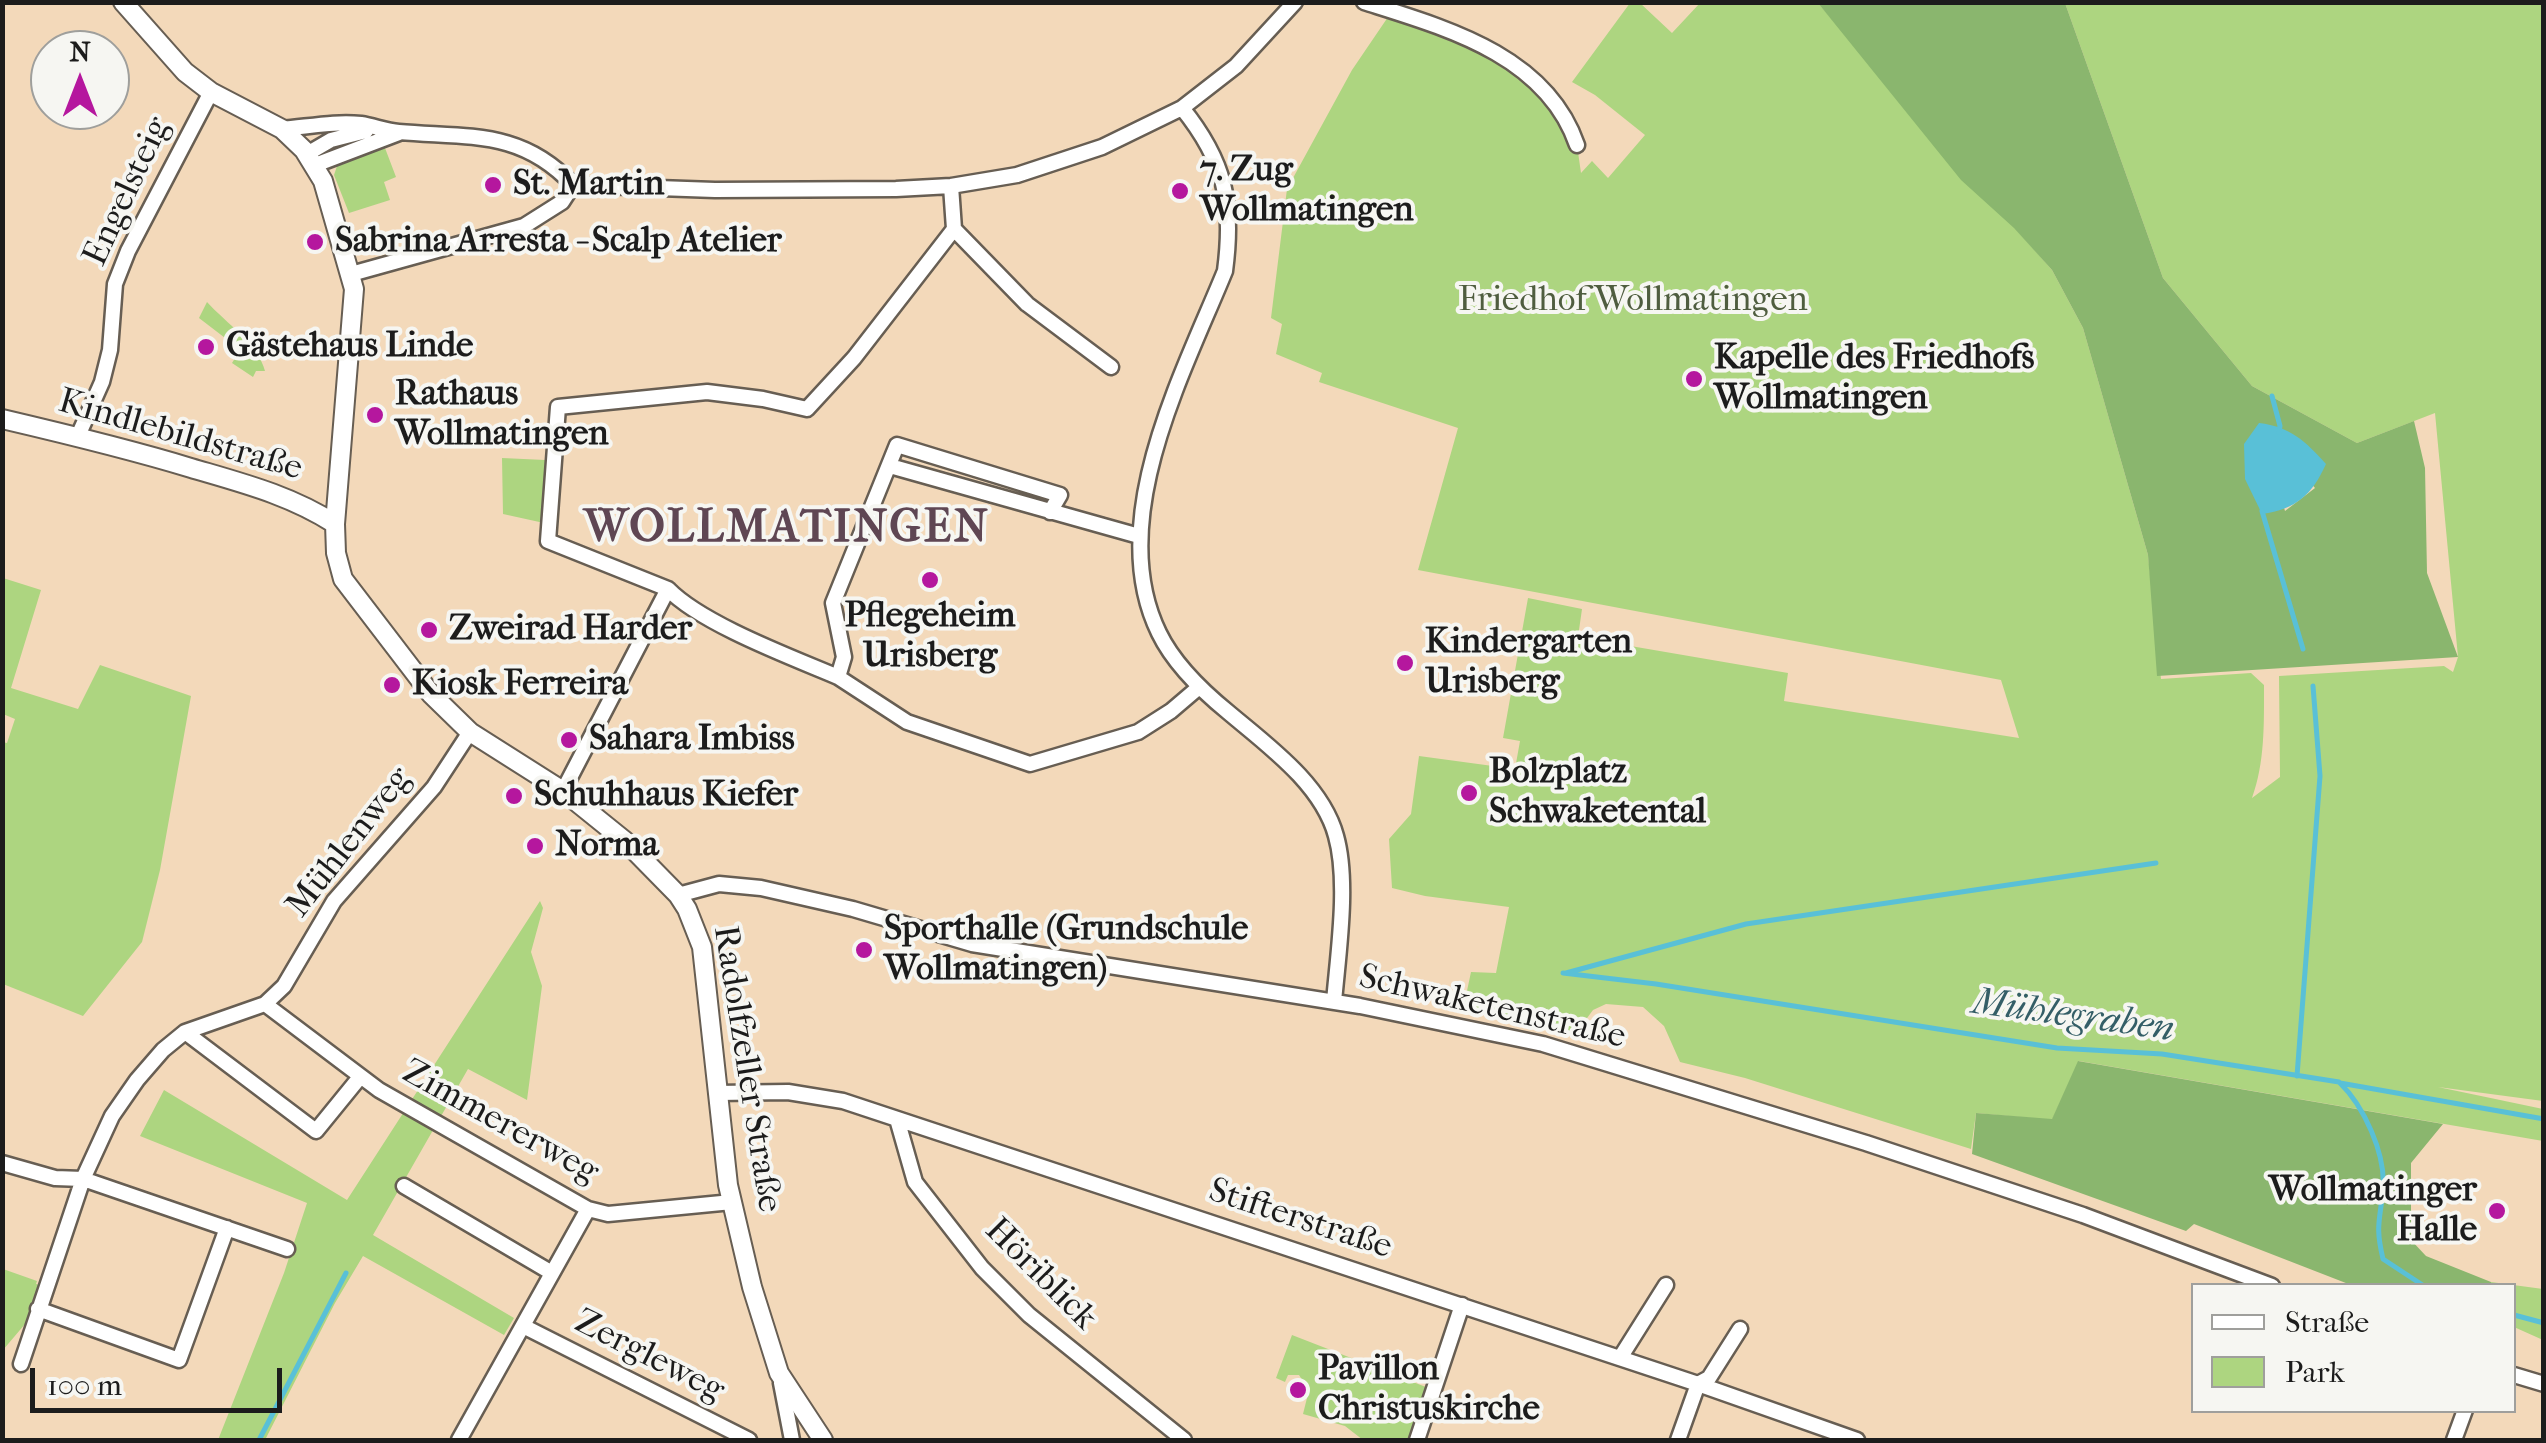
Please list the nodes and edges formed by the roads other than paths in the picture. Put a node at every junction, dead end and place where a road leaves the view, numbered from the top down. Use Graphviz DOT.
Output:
graph roads {
  1 [pos="123,2"];
  2 [pos="1296,2"];
  3 [pos="1364,2"];
  4 [pos="211,92"];
  5 [pos="1182,108"];
  6 [pos="282,129"];
  7 [pos="381,129"];
  8 [pos="399,132"];
  9 [pos="1577,145"];
  10 [pos="311,159"];
  11 [pos="573,185"];
  12 [pos="952,186"];
  13 [pos="954,229"];
  14 [pos="350,274"];
  15 [pos="1111,368"];
  16 [pos="2,420"];
  17 [pos="78,436"];
  18 [pos="890,466"];
  19 [pos="1050,512"];
  20 [pos="335,524"];
  21 [pos="1140,536"];
  22 [pos="668,589"];
  23 [pos="838,677"];
  24 [pos="1198,688"];
  25 [pos="470,732"];
  26 [pos="562,791"];
  27 [pos="678,894"];
  28 [pos="1334,1002"];
  29 [pos="266,1004"];
  30 [pos="185,1032"];
  31 [pos="360,1077"];
  32 [pos="716,1093"];
  33 [pos="898,1119"];
  34 [pos="2,1164"];
  35 [pos="82,1179"];
  36 [pos="404,1186"];
  37 [pos="732,1202"];
  38 [pos="588,1209"];
  39 [pos="226,1228"];
  40 [pos="287,1249"];
  41 [pos="552,1273"];
  42 [pos="2264,1283"];
  43 [pos="1666,1285"];
  44 [pos="1462,1305"];
  45 [pos="38,1309"];
  46 [pos="523,1326"];
  47 [pos="1740,1329"];
  48 [pos="1620,1358"];
  49 [pos="21,1364"];
  50 [pos="779,1372"];
  51 [pos="2516,1376"];
  52 [pos="1698,1384"];
  53 [pos="2544,1384"];
  54 [pos="2464,1413"];
  55 [pos="460,1440"];
  56 [pos="749,1440"];
  57 [pos="792,1440"];
  58 [pos="823,1440"];
  59 [pos="1184,1440"];
  60 [pos="1417,1440"];
  61 [pos="1678,1440"];
  62 [pos="1857,1440"];
  63 [pos="2454,1440"];
  1 -- 4 [label="main road, Radolfzeller Straße"];
  2 -- 5 [label="street"];
  3 -- 9 [label="street"];
  4 -- 6 [label="main road, Radolfzeller Straße"];
  4 -- 17 [label="street, Engelsteig"];
  5 -- 12 [label="street"];
  5 -- 21 [label="street"];
  6 -- 7 [label="street"];
  6 -- 10 [label="main road, Radolfzeller Straße"];
  7 -- 8 [label="street"];
  7 -- 10 [label="street"];
  8 -- 10 [label="street"];
  8 -- 11 [label="street"];
  10 -- 14 [label="main road, Radolfzeller Straße"];
  11 -- 12 [label="street"];
  11 -- 14 [label="street"];
  12 -- 13 [label="street"];
  13 -- 15 [label="street"];
  13 -- 22 [label="street"];
  14 -- 20 [label="main road, Radolfzeller Straße"];
  16 -- 17 [label="main road, Kindlebildstraße"];
  17 -- 20 [label="main road, Kindlebildstraße"];
  18 -- 19 [label="street"];
  18 -- 19 [label="street"];
  18 -- 23 [label="street"];
  19 -- 21 [label="street"];
  20 -- 25 [label="main road, Radolfzeller Straße"];
  21 -- 24 [label="street"];
  22 -- 23 [label="street"];
  22 -- 26 [label="street"];
  23 -- 24 [label="street"];
  24 -- 28 [label="street"];
  25 -- 26 [label="main road, Radolfzeller Straße"];
  25 -- 29 [label="street, Mühlenweg"];
  26 -- 27 [label="main road, Radolfzeller Straße"];
  27 -- 28 [label="street, Schwaketenstraße"];
  27 -- 32 [label="main road, Radolfzeller Straße"];
  28 -- 42 [label="street, Schwaketenstraße"];
  29 -- 30 [label="street"];
  29 -- 31 [label="street, Zimmererweg"];
  30 -- 31 [label="street"];
  30 -- 35 [label="street"];
  31 -- 38 [label="street, Zimmererweg"];
  32 -- 33 [label="street, Stifterstraße"];
  32 -- 37 [label="main road, Radolfzeller Straße"];
  33 -- 44 [label="street, Stifterstraße"];
  33 -- 59 [label="street, Höriblick"];
  34 -- 35 [label="street"];
  35 -- 39 [label="street"];
  35 -- 45 [label="street"];
  36 -- 41 [label="street"];
  37 -- 38 [label="street, Zimmererweg"];
  37 -- 50 [label="main road, Radolfzeller Straße"];
  38 -- 41 [label="street"];
  39 -- 40 [label="street"];
  39 -- 45 [label="street"];
  41 -- 46 [label="street"];
  43 -- 48 [label="street"];
  44 -- 48 [label="street, Stifterstraße"];
  44 -- 60 [label="street"];
  45 -- 49 [label="street"];
  46 -- 55 [label="street"];
  46 -- 56 [label="street, Zergleweg"];
  47 -- 52 [label="street"];
  48 -- 52 [label="street, Stifterstraße"];
  50 -- 57 [label="street"];
  50 -- 58 [label="main road, Radolfzeller Straße"];
  51 -- 53 [label="street"];
  52 -- 61 [label="street"];
  52 -- 62 [label="street, Stifterstraße"];
  54 -- 63 [label="street"];
}
